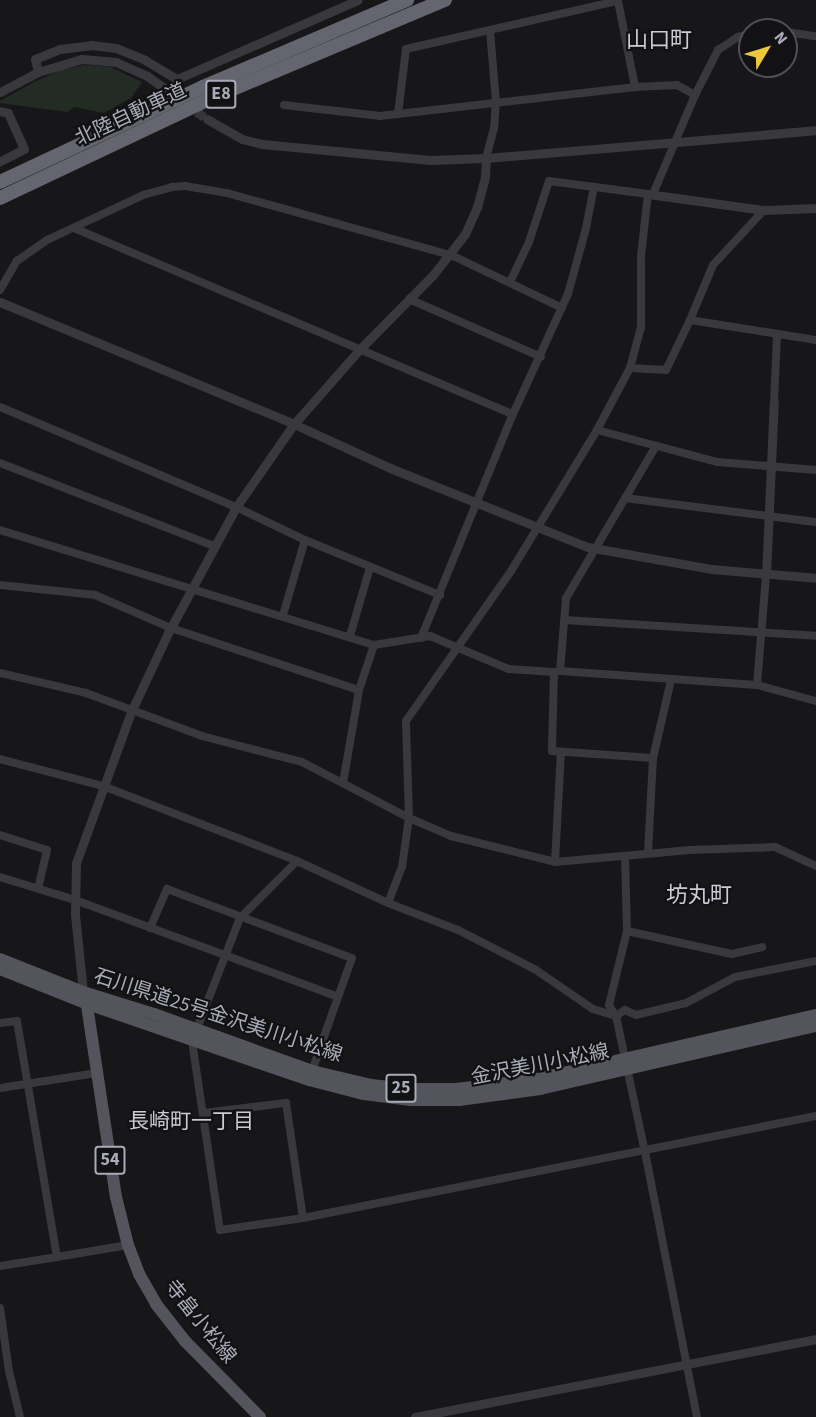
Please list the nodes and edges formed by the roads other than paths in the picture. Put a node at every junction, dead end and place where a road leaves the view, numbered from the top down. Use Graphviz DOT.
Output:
graph roads {
  1 [pos="358,0"];
  2 [pos="407,0"];
  3 [pos="445,0"];
  4 [pos="620,0"];
  5 [pos="490,30"];
  6 [pos="798,34"];
  7 [pos="816,36"];
  8 [pos="738,37"];
  9 [pos="38,72"];
  10 [pos="635,87"];
  11 [pos="164,88"];
  12 [pos="0,92"];
  13 [pos="695,95"];
  14 [pos="496,102"];
  15 [pos="284,105"];
  16 [pos="0,111"];
  17 [pos="398,114"];
  18 [pos="207,118"];
  19 [pos="816,130"];
  20 [pos="675,141"];
  21 [pos="486,158"];
  22 [pos="0,161"];
  23 [pos="0,183"];
  24 [pos="594,187"];
  25 [pos="650,194"];
  26 [pos="0,198"];
  27 [pos="816,208"];
  28 [pos="764,210"];
  29 [pos="74,228"];
  30 [pos="451,255"];
  31 [pos="510,282"];
  32 [pos="0,290"];
  33 [pos="409,299"];
  34 [pos="0,302"];
  35 [pos="562,308"];
  36 [pos="690,320"];
  37 [pos="777,336"];
  38 [pos="816,340"];
  39 [pos="360,349"];
  40 [pos="541,357"];
  41 [pos="630,368"];
  42 [pos="774,402"];
  43 [pos="0,407"];
  44 [pos="513,414"];
  45 [pos="294,424"];
  46 [pos="597,430"];
  47 [pos="656,446"];
  48 [pos="0,463"];
  49 [pos="771,469"];
  50 [pos="816,471"];
  51 [pos="626,498"];
  52 [pos="478,503"];
  53 [pos="236,507"];
  54 [pos="768,516"];
  55 [pos="816,522"];
  56 [pos="536,528"];
  57 [pos="0,530"];
  58 [pos="305,540"];
  59 [pos="214,546"];
  60 [pos="594,549"];
  61 [pos="370,567"];
  62 [pos="766,575"];
  63 [pos="816,578"];
  64 [pos="0,585"];
  65 [pos="192,588"];
  66 [pos="440,595"];
  67 [pos="283,615"];
  68 [pos="565,620"];
  69 [pos="171,627"];
  70 [pos="760,632"];
  71 [pos="350,636"];
  72 [pos="816,636"];
  73 [pos="421,638"];
  74 [pos="374,645"];
  75 [pos="455,647"];
  76 [pos="0,673"];
  77 [pos="671,680"];
  78 [pos="757,685"];
  79 [pos="359,690"];
  80 [pos="816,701"];
  81 [pos="131,712"];
  82 [pos="561,752"];
  83 [pos="653,758"];
  84 [pos="0,759"];
  85 [pos="343,783"];
  86 [pos="103,786"];
  87 [pos="409,818"];
  88 [pos="0,835"];
  89 [pos="648,853"];
  90 [pos="625,856"];
  91 [pos="297,861"];
  92 [pos="555,862"];
  93 [pos="816,866"];
  94 [pos="0,877"];
  95 [pos="38,888"];
  96 [pos="75,900"];
  97 [pos="388,903"];
  98 [pos="240,918"];
  99 [pos="150,928"];
  100 [pos="627,931"];
  101 [pos="762,947"];
  102 [pos="226,956"];
  103 [pos="0,959"];
  104 [pos="816,961"];
  105 [pos="0,969"];
  106 [pos="338,997"];
  107 [pos="86,998"];
  108 [pos="816,1015"];
  109 [pos="616,1016"];
  110 [pos="0,1023"];
  111 [pos="816,1026"];
  112 [pos="193,1035"];
  113 [pos="625,1064"];
  114 [pos="312,1071"];
  115 [pos="97,1073"];
  116 [pos="29,1084"];
  117 [pos="0,1088"];
  118 [pos="204,1113"];
  119 [pos="816,1116"];
  120 [pos="645,1152"];
  121 [pos="303,1218"];
  122 [pos="128,1245"];
  123 [pos="57,1257"];
  124 [pos="0,1266"];
  125 [pos="0,1308"];
  126 [pos="816,1339"];
  127 [pos="687,1365"];
  128 [pos="20,1417"];
  129 [pos="260,1417"];
  130 [pos="415,1417"];
  131 [pos="698,1417"];
  1 -- 9 [label="street"];
  2 -- 23 [label="highway, 北陸自動車道 / E8"];
  3 -- 26 [label="highway, 北陸自動車道 / E8"];
  4 -- 5 [label="street"];
  4 -- 10 [label="street"];
  5 -- 14 [label="street"];
  5 -- 17 [label="street"];
  6 -- 7 [label="street"];
  8 -- 13 [label="street"];
  9 -- 11 [label="street"];
  9 -- 12 [label="street"];
  10 -- 13 [label="street"];
  10 -- 14 [label="street"];
  13 -- 20 [label="street"];
  14 -- 17 [label="street"];
  14 -- 21 [label="street"];
  15 -- 17 [label="street"];
  16 -- 22 [label="street"];
  18 -- 21 [label="street"];
  19 -- 20 [label="street"];
  20 -- 21 [label="street"];
  20 -- 25 [label="street"];
  21 -- 30 [label="street"];
  24 -- 25 [label="street"];
  24 -- 31 [label="street"];
  24 -- 35 [label="street"];
  25 -- 28 [label="street"];
  25 -- 41 [label="street"];
  27 -- 28 [label="street"];
  28 -- 36 [label="street"];
  29 -- 30 [label="street"];
  29 -- 32 [label="street"];
  29 -- 39 [label="street"];
  30 -- 31 [label="street"];
  30 -- 33 [label="street"];
  31 -- 35 [label="street"];
  33 -- 39 [label="street"];
  33 -- 40 [label="street"];
  34 -- 45 [label="street"];
  35 -- 40 [label="street"];
  36 -- 37 [label="street"];
  36 -- 41 [label="street"];
  37 -- 38 [label="street"];
  37 -- 42 [label="street"];
  39 -- 44 [label="street"];
  39 -- 45 [label="street"];
  40 -- 44 [label="street"];
  41 -- 46 [label="street"];
  42 -- 49 [label="street"];
  43 -- 53 [label="street"];
  44 -- 52 [label="street"];
  45 -- 52 [label="street"];
  45 -- 53 [label="street"];
  46 -- 47 [label="street"];
  46 -- 56 [label="street"];
  47 -- 49 [label="street"];
  47 -- 51 [label="street"];
  48 -- 59 [label="street"];
  49 -- 50 [label="street"];
  49 -- 54 [label="street"];
  51 -- 54 [label="street"];
  51 -- 60 [label="street"];
  52 -- 56 [label="street"];
  52 -- 66 [label="street"];
  53 -- 58 [label="street"];
  53 -- 59 [label="street"];
  54 -- 55 [label="street"];
  54 -- 62 [label="street"];
  56 -- 60 [label="street"];
  56 -- 75 [label="street"];
  57 -- 65 [label="street"];
  58 -- 61 [label="street"];
  58 -- 67 [label="street"];
  59 -- 65 [label="street"];
  60 -- 62 [label="street"];
  60 -- 68 [label="street"];
  61 -- 66 [label="street"];
  61 -- 71 [label="street"];
  62 -- 63 [label="street"];
  62 -- 70 [label="street"];
  64 -- 69 [label="street"];
  65 -- 67 [label="street"];
  65 -- 69 [label="street"];
  66 -- 73 [label="street"];
  67 -- 71 [label="street"];
  68 -- 70 [label="street"];
  68 -- 77 [label="street"];
  69 -- 79 [label="street"];
  69 -- 81 [label="street"];
  70 -- 72 [label="street"];
  70 -- 78 [label="street"];
  71 -- 74 [label="street"];
  73 -- 74 [label="street"];
  73 -- 75 [label="street"];
  74 -- 79 [label="street"];
  75 -- 82 [label="street"];
  75 -- 87 [label="street"];
  76 -- 81 [label="street"];
  77 -- 78 [label="street"];
  77 -- 83 [label="street"];
  78 -- 80 [label="street"];
  79 -- 85 [label="street"];
  81 -- 85 [label="street"];
  81 -- 86 [label="street"];
  82 -- 83 [label="street"];
  82 -- 92 [label="street"];
  83 -- 89 [label="street"];
  84 -- 86 [label="street"];
  85 -- 87 [label="street"];
  86 -- 91 [label="street"];
  86 -- 96 [label="street"];
  87 -- 92 [label="street"];
  87 -- 97 [label="street"];
  88 -- 95 [label="street"];
  89 -- 90 [label="street"];
  89 -- 93 [label="street"];
  90 -- 92 [label="street"];
  90 -- 100 [label="street"];
  91 -- 97 [label="street"];
  91 -- 98 [label="street"];
  94 -- 95 [label="street"];
  95 -- 96 [label="street"];
  96 -- 99 [label="street"];
  96 -- 107 [label="street"];
  97 -- 109 [label="street"];
  98 -- 99 [label="street"];
  98 -- 102 [label="street"];
  98 -- 106 [label="street"];
  99 -- 102 [label="street"];
  100 -- 101 [label="street"];
  100 -- 109 [label="street"];
  102 -- 106 [label="street"];
  102 -- 112 [label="street"];
  103 -- 107 [label="main road, 石川県道25号金沢美川小松線 / 25"];
  104 -- 109 [label="street"];
  105 -- 107 [label="main road, 25"];
  106 -- 114 [label="street"];
  107 -- 112 [label="main road, 石川県道25号金沢美川小松線 / 25"];
  107 -- 115 [label="main road, 寺畠小松線 / 54"];
  108 -- 113 [label="main road, 石川県道25号金沢美川小松線 / 25"];
  109 -- 113 [label="street"];
  110 -- 116 [label="street"];
  111 -- 113 [label="main road, 金沢美川小松線 / 25"];
  112 -- 113 [label="main road, 金沢美川小松線 / 25"];
  112 -- 114 [label="main road, 石川県道25号金沢美川小松線 / 25"];
  112 -- 118 [label="street"];
  113 -- 114 [label="main road, 石川県道25号金沢美川小松線 / 25"];
  113 -- 120 [label="street"];
  115 -- 116 [label="street"];
  115 -- 122 [label="main road, 寺畠小松線 / 54"];
  116 -- 117 [label="street"];
  116 -- 123 [label="street"];
  118 -- 121 [label="street"];
  118 -- 121 [label="street"];
  119 -- 120 [label="street"];
  120 -- 121 [label="street"];
  120 -- 127 [label="street"];
  122 -- 123 [label="street"];
  122 -- 129 [label="main road, 寺畠小松線 / 54"];
  123 -- 124 [label="street"];
  125 -- 128 [label="street"];
  126 -- 127 [label="street"];
  127 -- 130 [label="street"];
  127 -- 131 [label="street"];
}
